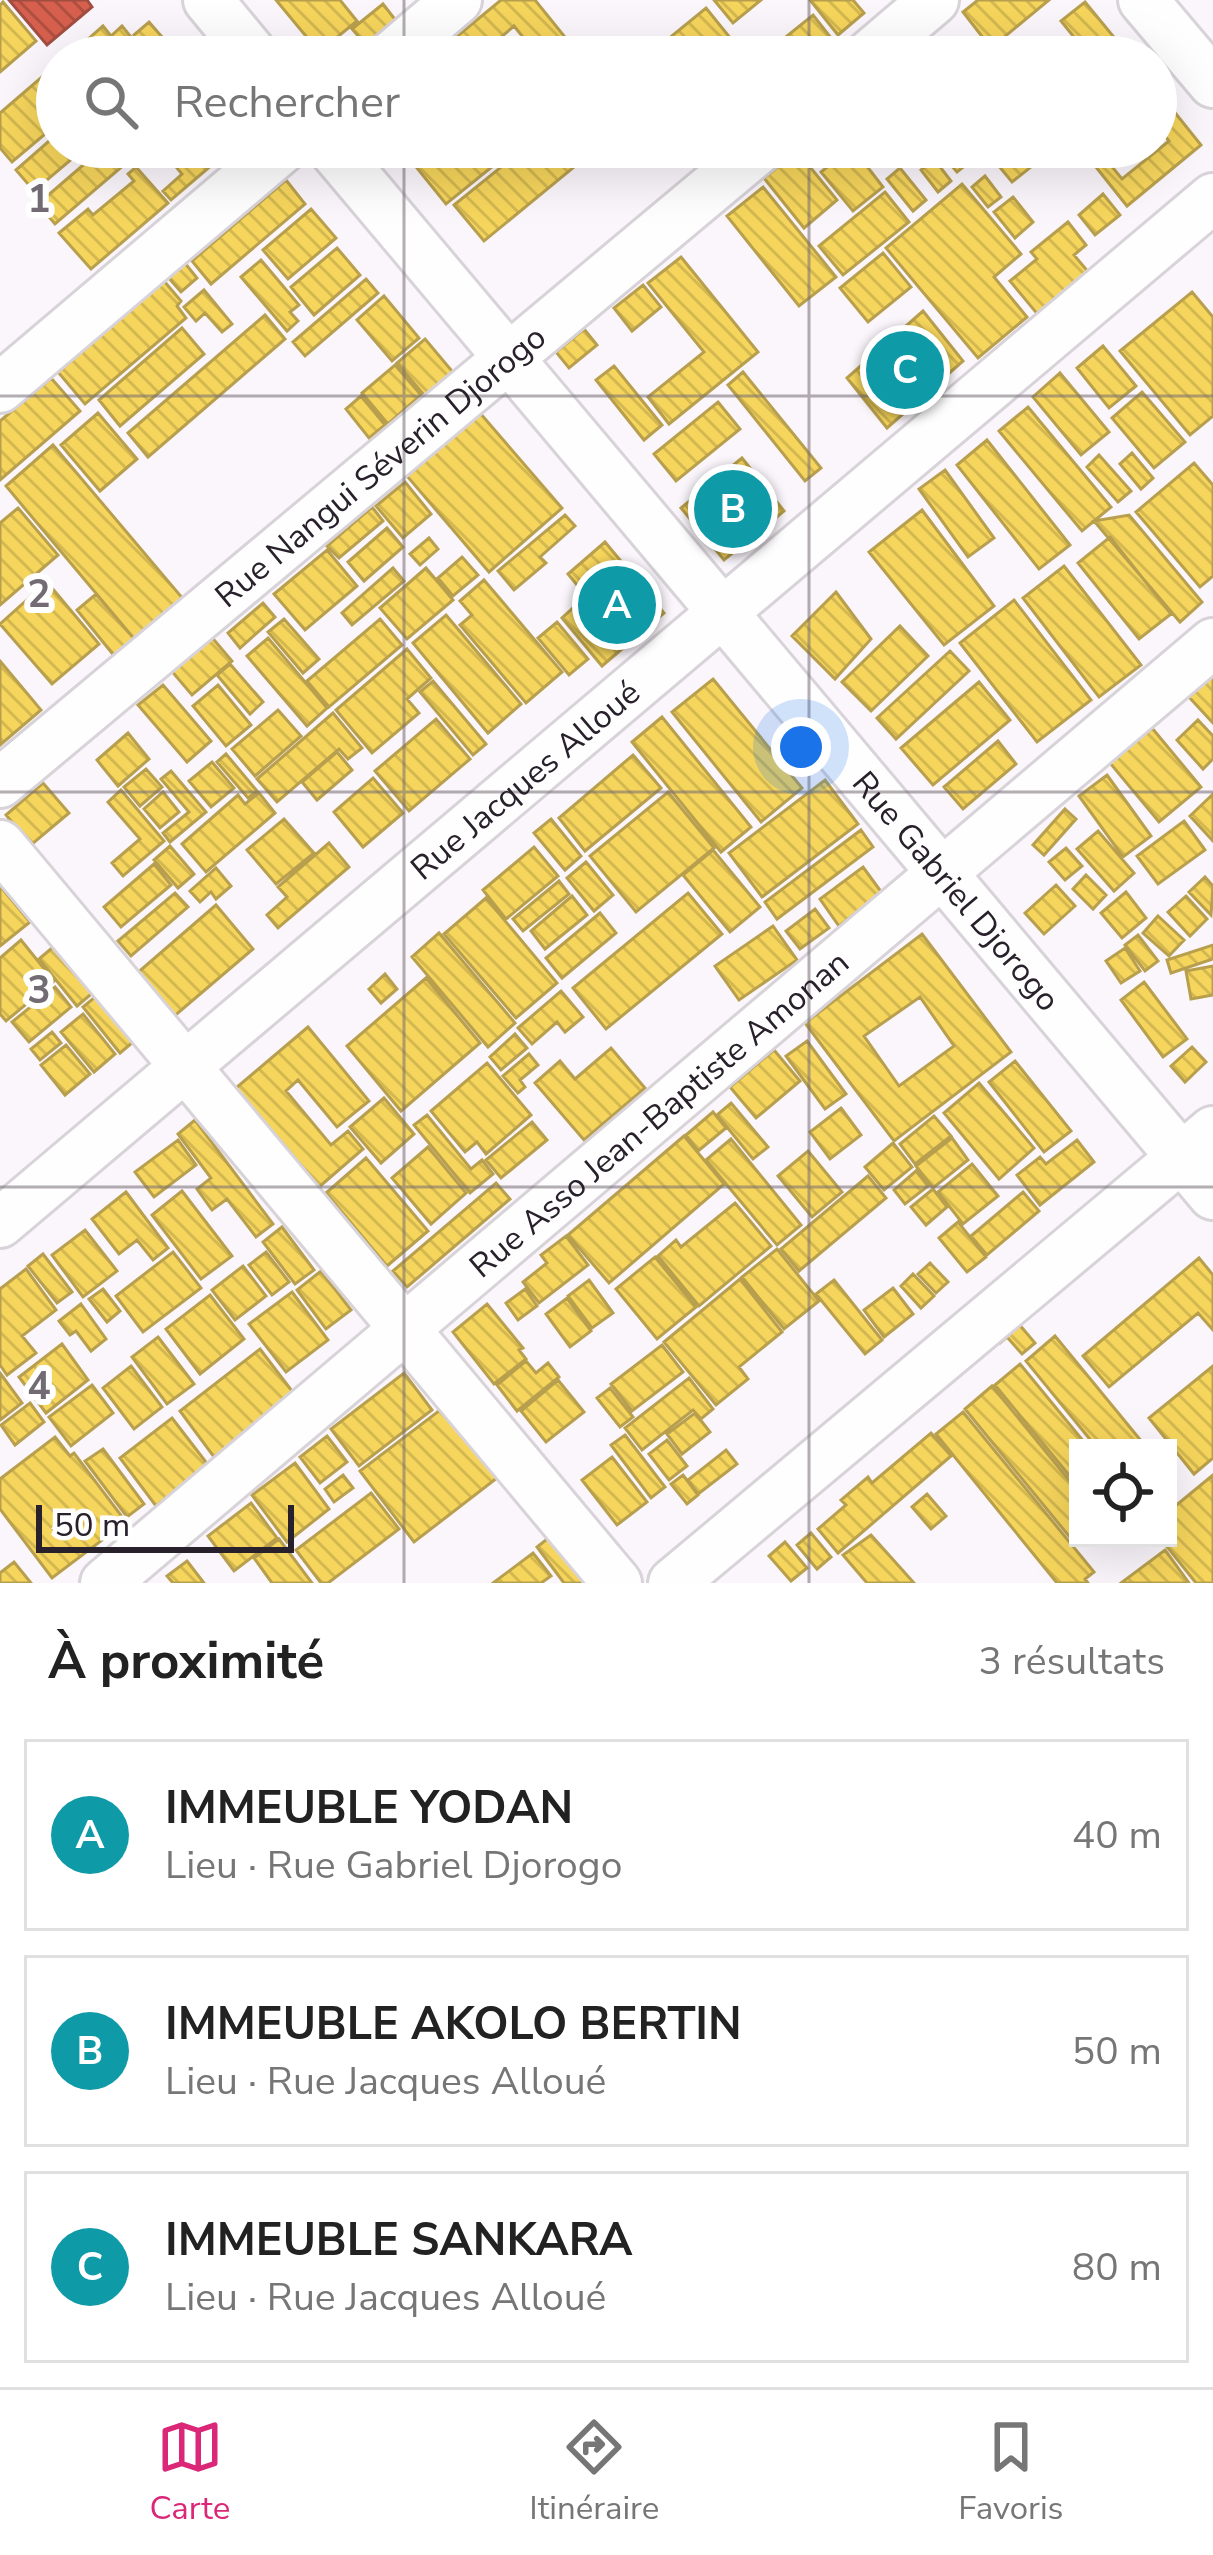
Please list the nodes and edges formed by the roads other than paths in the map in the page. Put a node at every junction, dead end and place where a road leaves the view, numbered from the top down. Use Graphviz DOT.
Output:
graph roads {
  1 [pos="208,0"];
  2 [pos="457,0"];
  3 [pos="934,0"];
  4 [pos="1143,0"];
  5 [pos="238,36"];
  6 [pos="415,36"];
  7 [pos="892,36"];
  8 [pos="1173,36"];
  9 [pos="1177,40"];
  10 [pos="1213,83"];
  11 [pos="259,168"];
  12 [pos="348,168"];
  13 [pos="735,168"];
  14 [pos="1213,198"];
  15 [pos="508,362"];
  16 [pos="0,388"];
  17 [pos="722,615"];
  18 [pos="1213,643"];
  19 [pos="0,783"];
  20 [pos="0,845"];
  21 [pos="940,874"];
  22 [pos="187,1068"];
  23 [pos="1197,1144"];
  24 [pos="1213,1195"];
  25 [pos="0,1223"];
  26 [pos="405,1328"];
  27 [pos="105,1583"];
  28 [pos="617,1583"];
  29 [pos="673,1583"];
  1 -- 5 [label="street"];
  2 -- 6 [label="street"];
  3 -- 7 [label="street"];
  4 -- 8 [label="street"];
  9 -- 10 [label="street"];
  11 -- 16 [label="street"];
  12 -- 15 [label="street, Rue Gabriel Djorogo"];
  13 -- 15 [label="street, Rue Nangui Séverin Djorogo"];
  14 -- 17 [label="street, Rue Jacques Alloué"];
  15 -- 17 [label="street, Rue Gabriel Djorogo"];
  15 -- 19 [label="street, Rue Nangui Séverin Djorogo"];
  17 -- 21 [label="street, Rue Gabriel Djorogo"];
  17 -- 22 [label="street, Rue Jacques Alloué"];
  18 -- 21 [label="street, Rue Asso Jean-Baptiste Amonan"];
  20 -- 22 [label="street"];
  21 -- 23 [label="street, Rue Gabriel Djorogo"];
  21 -- 26 [label="street, Rue Asso Jean-Baptiste Amonan"];
  22 -- 25 [label="street, Rue Jacques Alloué"];
  22 -- 26 [label="street"];
  23 -- 24 [label="street, Rue Gabriel Djorogo"];
  23 -- 29 [label="street"];
  26 -- 27 [label="street, Rue Asso Jean-Baptiste Amonan"];
  26 -- 28 [label="street"];
}
